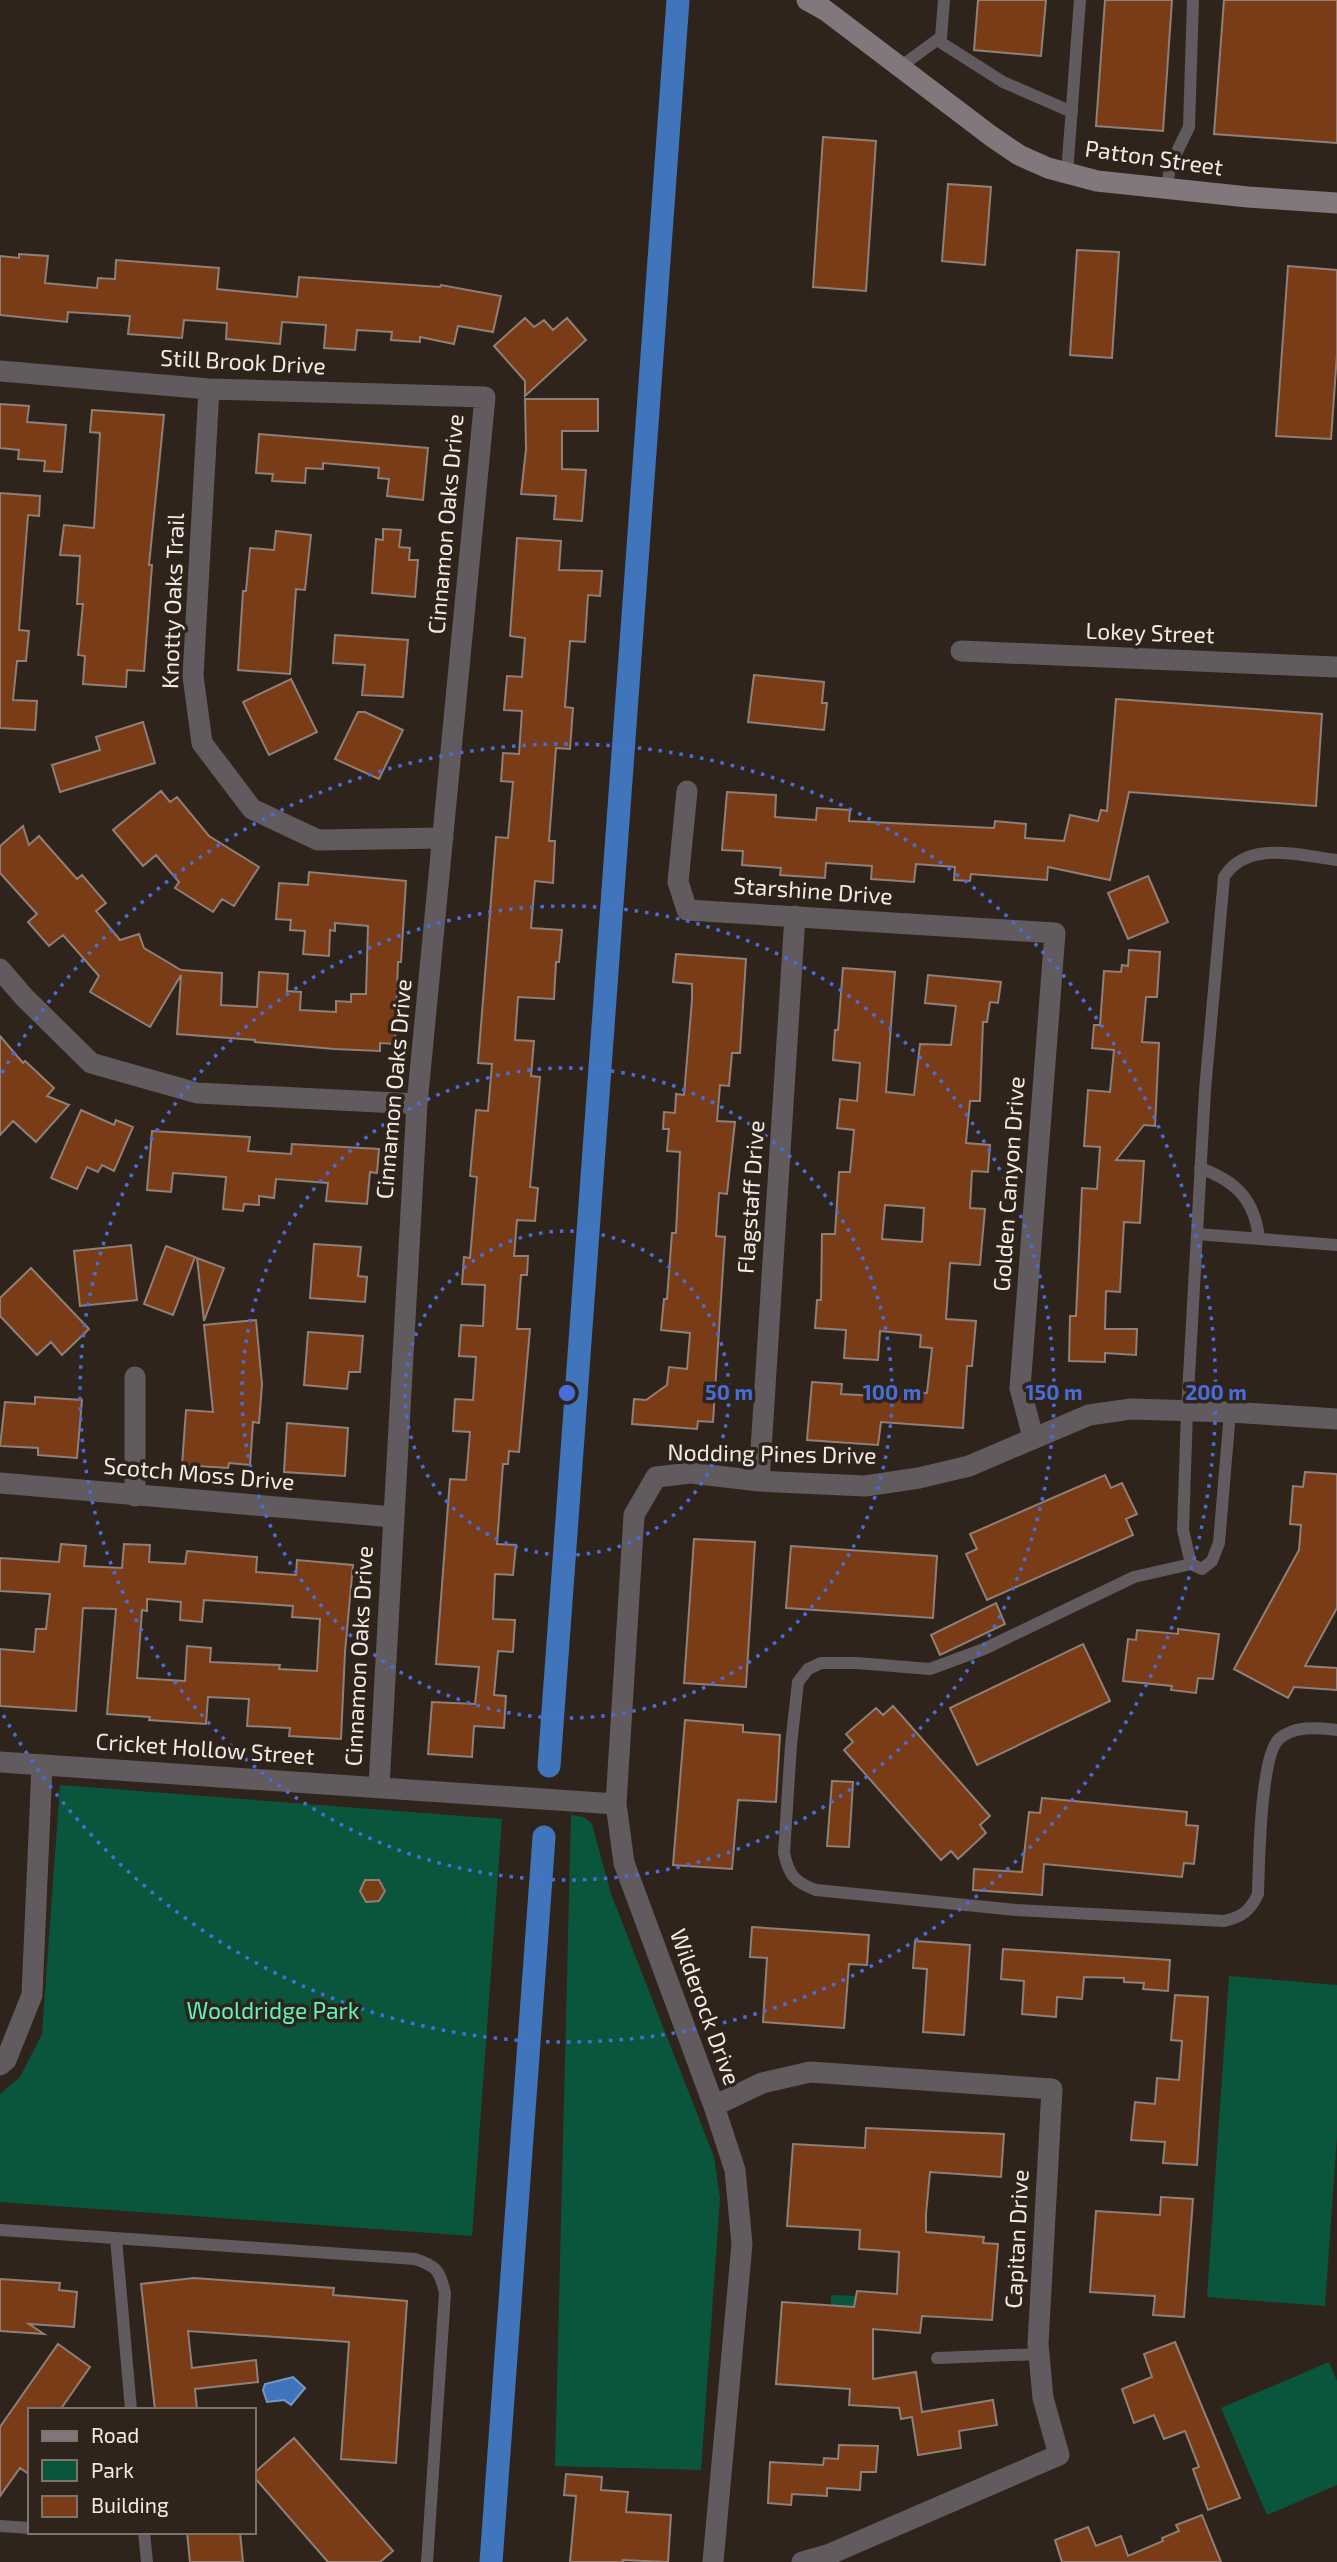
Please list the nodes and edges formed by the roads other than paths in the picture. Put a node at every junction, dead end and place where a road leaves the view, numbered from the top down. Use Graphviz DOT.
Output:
graph roads {
  1 [pos="944,0"];
  2 [pos="1080,0"];
  3 [pos="1194,0"];
  4 [pos="816,2"];
  5 [pos="937,40"];
  6 [pos="900,67"];
  7 [pos="1072,112"];
  8 [pos="1067,173"];
  9 [pos="1167,189"];
  10 [pos="1337,203"];
  11 [pos="0,371"];
  12 [pos="209,389"];
  13 [pos="485,397"];
  14 [pos="961,651"];
  15 [pos="1337,667"];
  16 [pos="687,791"];
  17 [pos="443,838"];
  18 [pos="1337,860"];
  19 [pos="795,916"];
  20 [pos="1055,933"];
  21 [pos="0,969"];
  22 [pos="417,1104"];
  23 [pos="1200,1168"];
  24 [pos="1197,1234"];
  25 [pos="1259,1239"];
  26 [pos="1337,1245"];
  27 [pos="135,1377"];
  28 [pos="1187,1412"];
  29 [pos="1230,1412"];
  30 [pos="1337,1419"];
  31 [pos="1033,1437"];
  32 [pos="656,1477"];
  33 [pos="760,1481"];
  34 [pos="0,1483"];
  35 [pos="135,1496"];
  36 [pos="393,1517"];
  37 [pos="1191,1564"];
  38 [pos="1337,1730"];
  39 [pos="0,1762"];
  40 [pos="43,1766"];
  41 [pos="379,1786"];
  42 [pos="616,1804"];
  43 [pos="0,2065"];
  44 [pos="714,2106"];
  45 [pos="0,2230"];
  46 [pos="116,2238"];
  47 [pos="1039,2354"];
  48 [pos="937,2358"];
  49 [pos="131,2408"];
  50 [pos="0,2526"];
  51 [pos="28,2528"];
  52 [pos="144,2534"];
  53 [pos="147,2562"];
  54 [pos="427,2562"];
  55 [pos="713,2562"];
  56 [pos="802,2562"];
  1 -- 5 [label="lane"];
  2 -- 7 [label="lane"];
  3 -- 9 [label="lane"];
  4 -- 6 [label="street, Patton Street"];
  5 -- 6 [label="lane"];
  5 -- 7 [label="lane"];
  6 -- 8 [label="street, Patton Street"];
  7 -- 8 [label="lane"];
  8 -- 9 [label="street, Patton Street"];
  9 -- 10 [label="street, Patton Street"];
  11 -- 12 [label="street, Still Brook Drive"];
  12 -- 13 [label="street, Still Brook Drive"];
  12 -- 17 [label="street, Knotty Oaks Trail"];
  13 -- 17 [label="street, Cinnamon Oaks Drive"];
  14 -- 15 [label="street, Lokey Street"];
  16 -- 19 [label="street, Starshine Drive"];
  17 -- 22 [label="street, Cinnamon Oaks Drive"];
  18 -- 23 [label="lane"];
  19 -- 20 [label="street, Starshine Drive"];
  19 -- 33 [label="street, Flagstaff Drive"];
  20 -- 31 [label="street, Golden Canyon Drive"];
  21 -- 22 [label="street"];
  22 -- 36 [label="street, Cinnamon Oaks Drive"];
  23 -- 24 [label="lane"];
  23 -- 25 [label="lane"];
  24 -- 25 [label="lane"];
  24 -- 28 [label="lane"];
  25 -- 26 [label="lane"];
  27 -- 35 [label="street"];
  28 -- 29 [label="street, Nodding Pines Drive"];
  28 -- 31 [label="street, Nodding Pines Drive"];
  28 -- 37 [label="lane"];
  29 -- 30 [label="street, Nodding Pines Drive"];
  29 -- 37 [label="lane"];
  31 -- 33 [label="street, Nodding Pines Drive"];
  32 -- 33 [label="street, Nodding Pines Drive"];
  32 -- 42 [label="street, Wilderock Drive"];
  34 -- 35 [label="street, Scotch Moss Drive"];
  35 -- 36 [label="street, Scotch Moss Drive"];
  36 -- 41 [label="street, Cinnamon Oaks Drive"];
  37 -- 38 [label="lane"];
  39 -- 40 [label="street, Cricket Hollow Street"];
  40 -- 41 [label="street, Cricket Hollow Street"];
  40 -- 43 [label="street"];
  41 -- 42 [label="street, Cricket Hollow Street"];
  42 -- 44 [label="street, Wilderock Drive"];
  44 -- 47 [label="street, Capitan Drive"];
  44 -- 55 [label="street, Wilderock Drive"];
  45 -- 46 [label="lane"];
  46 -- 49 [label="lane"];
  46 -- 54 [label="lane"];
  47 -- 48 [label="lane"];
  47 -- 56 [label="street, Capitan Drive"];
  50 -- 51 [label="lane"];
  52 -- 53 [label="lane"];
}
